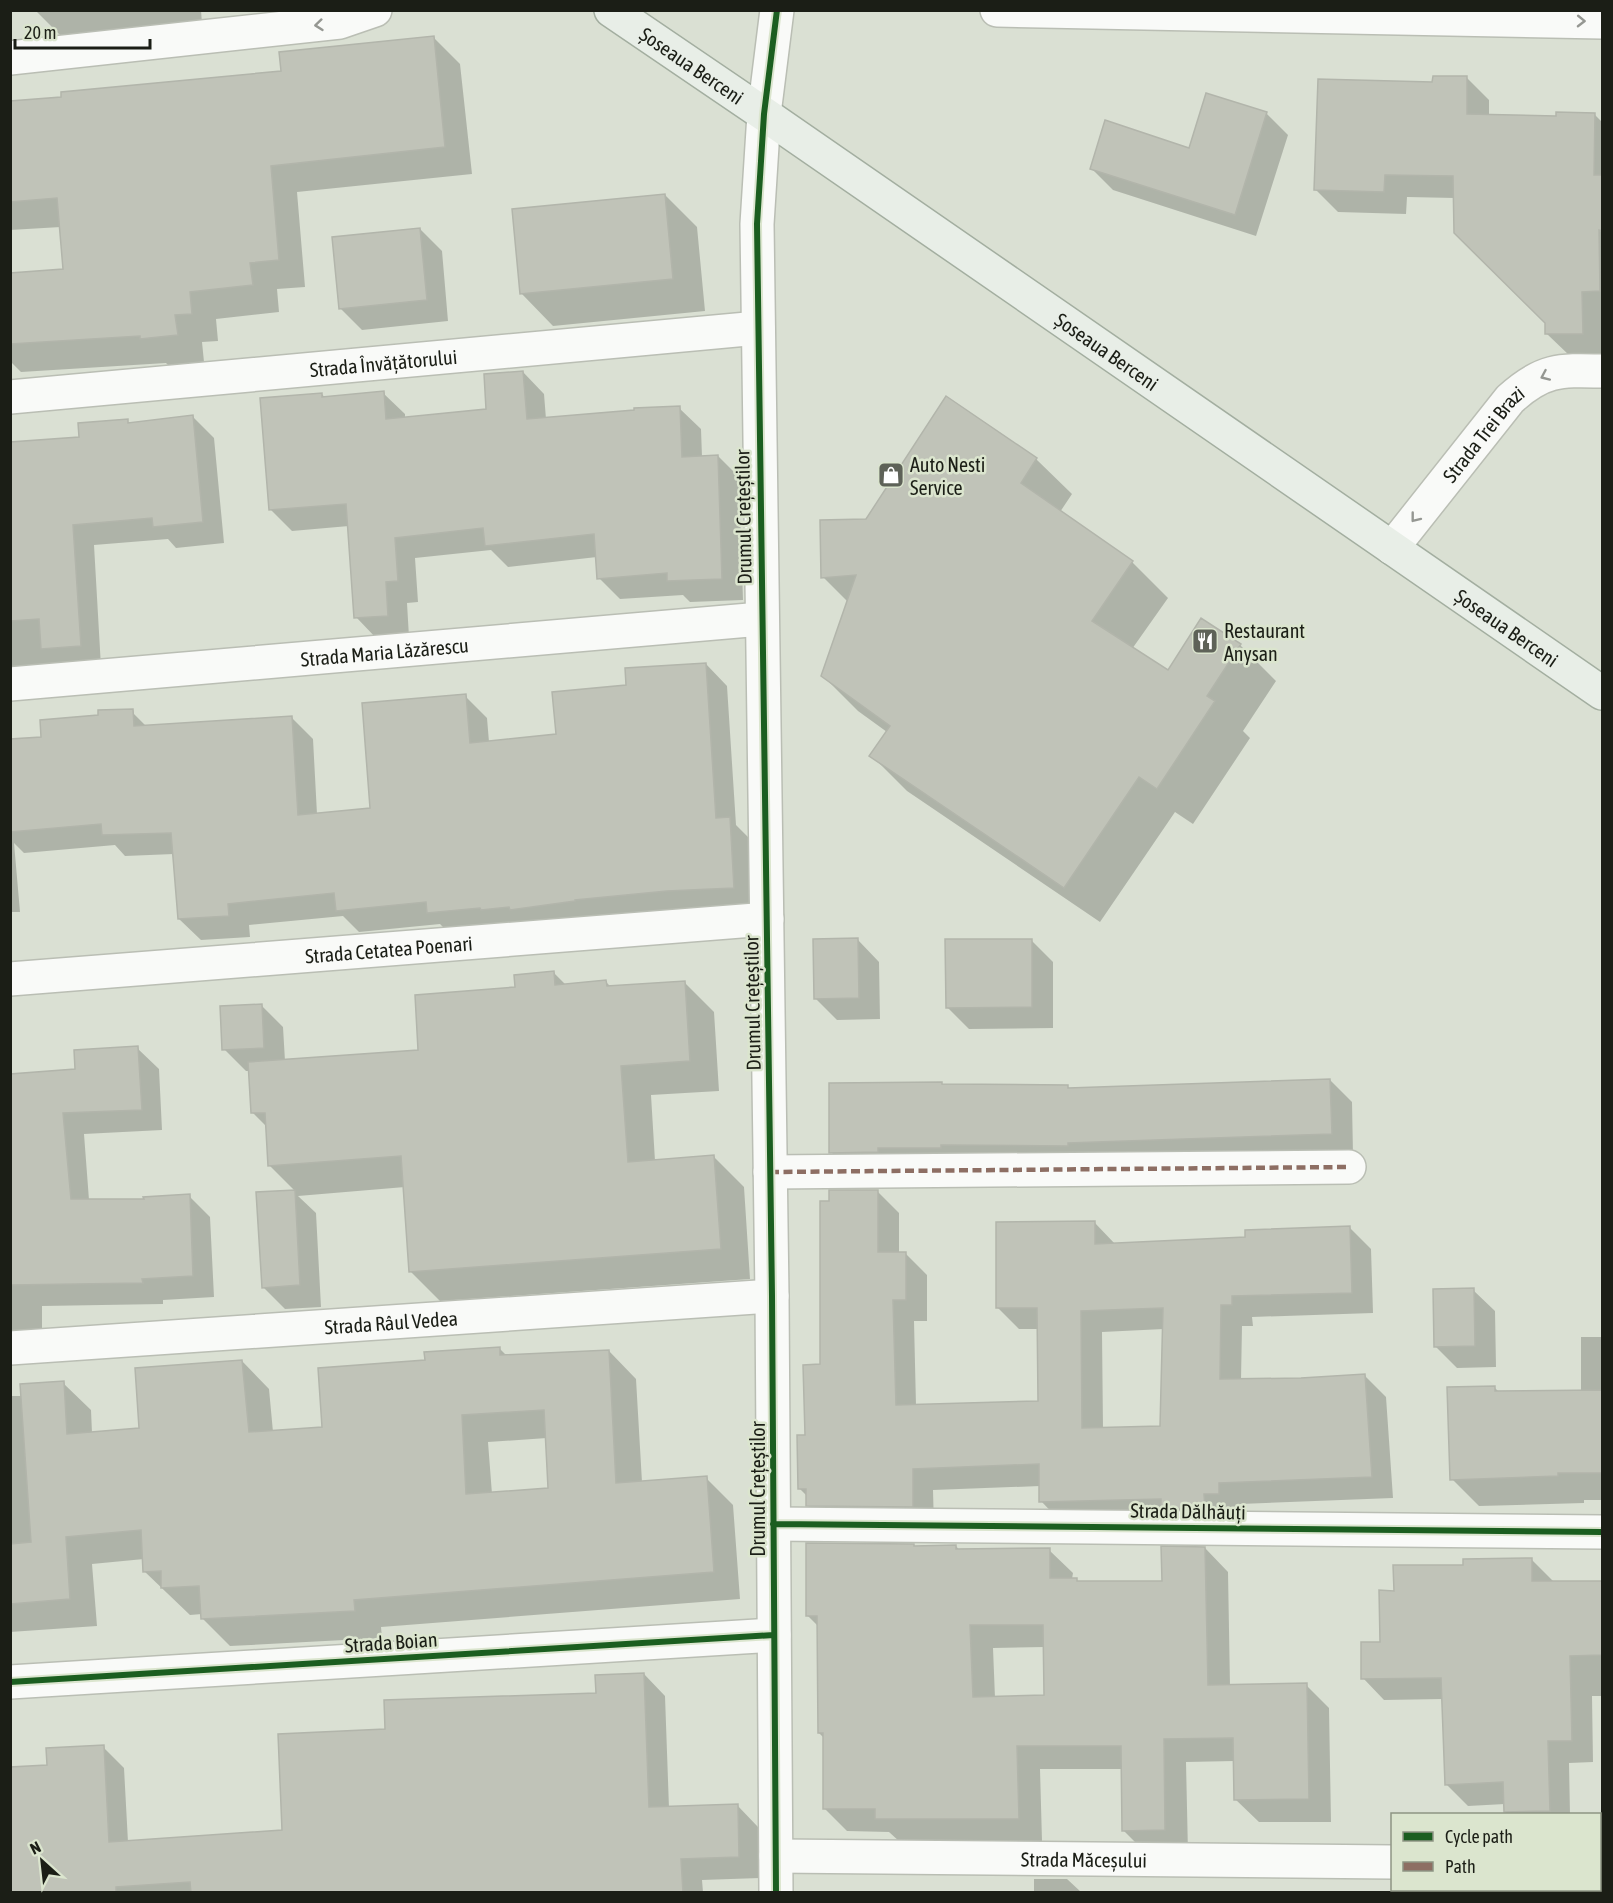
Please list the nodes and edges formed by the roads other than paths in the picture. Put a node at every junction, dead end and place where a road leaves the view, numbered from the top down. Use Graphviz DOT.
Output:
graph roads {
  1 [pos="375,10"];
  2 [pos="610,10"];
  3 [pos="777,10"];
  4 [pos="997,10"];
  5 [pos="1602,22"];
  6 [pos="10,58"];
  7 [pos="764,114"];
  8 [pos="758,328"];
  9 [pos="1602,371"];
  10 [pos="10,397"];
  11 [pos="1392,548"];
  12 [pos="761,619"];
  13 [pos="10,684"];
  14 [pos="1602,693"];
  15 [pos="767,919"];
  16 [pos="10,979"];
  17 [pos="1349,1167"];
  18 [pos="770,1172"];
  19 [pos="772,1296"];
  20 [pos="10,1348"];
  21 [pos="774,1524"];
  22 [pos="1602,1532"];
  23 [pos="774,1635"];
  24 [pos="10,1682"];
  25 [pos="776,1856"];
  26 [pos="1391,1862"];
  27 [pos="776,1893"];
  1 -- 6 [label="street, one-way"];
  2 -- 7 [label="main road, Șoseaua Berceni"];
  3 -- 7 [label="street, Drumul Crețeștilor"];
  4 -- 5 [label="street, one-way"];
  7 -- 8 [label="street, Drumul Crețeștilor"];
  7 -- 11 [label="main road, Șoseaua Berceni"];
  8 -- 10 [label="street, Strada Învățătorului"];
  8 -- 12 [label="street, Drumul Crețeștilor"];
  9 -- 11 [label="street, Strada Trei Brazi, one-way"];
  11 -- 14 [label="main road, Șoseaua Berceni"];
  12 -- 13 [label="street, Strada Maria Lăzărescu"];
  12 -- 15 [label="street, Drumul Crețeștilor"];
  15 -- 16 [label="street, Strada Cetatea Poenari"];
  15 -- 18 [label="street, Drumul Crețeștilor"];
  17 -- 18 [label="street"];
  18 -- 19 [label="street, Drumul Crețeștilor"];
  19 -- 20 [label="street, Strada Râul Vedea"];
  19 -- 21 [label="street, Drumul Crețeștilor"];
  21 -- 22 [label="street, Strada Dălhăuți"];
  21 -- 23 [label="street, Drumul Crețeștilor"];
  23 -- 24 [label="street, Strada Boian"];
  23 -- 25 [label="street, Drumul Crețeștilor"];
  25 -- 26 [label="street, Strada Măceșului"];
  25 -- 27 [label="street, Drumul Crețeștilor"];
}
